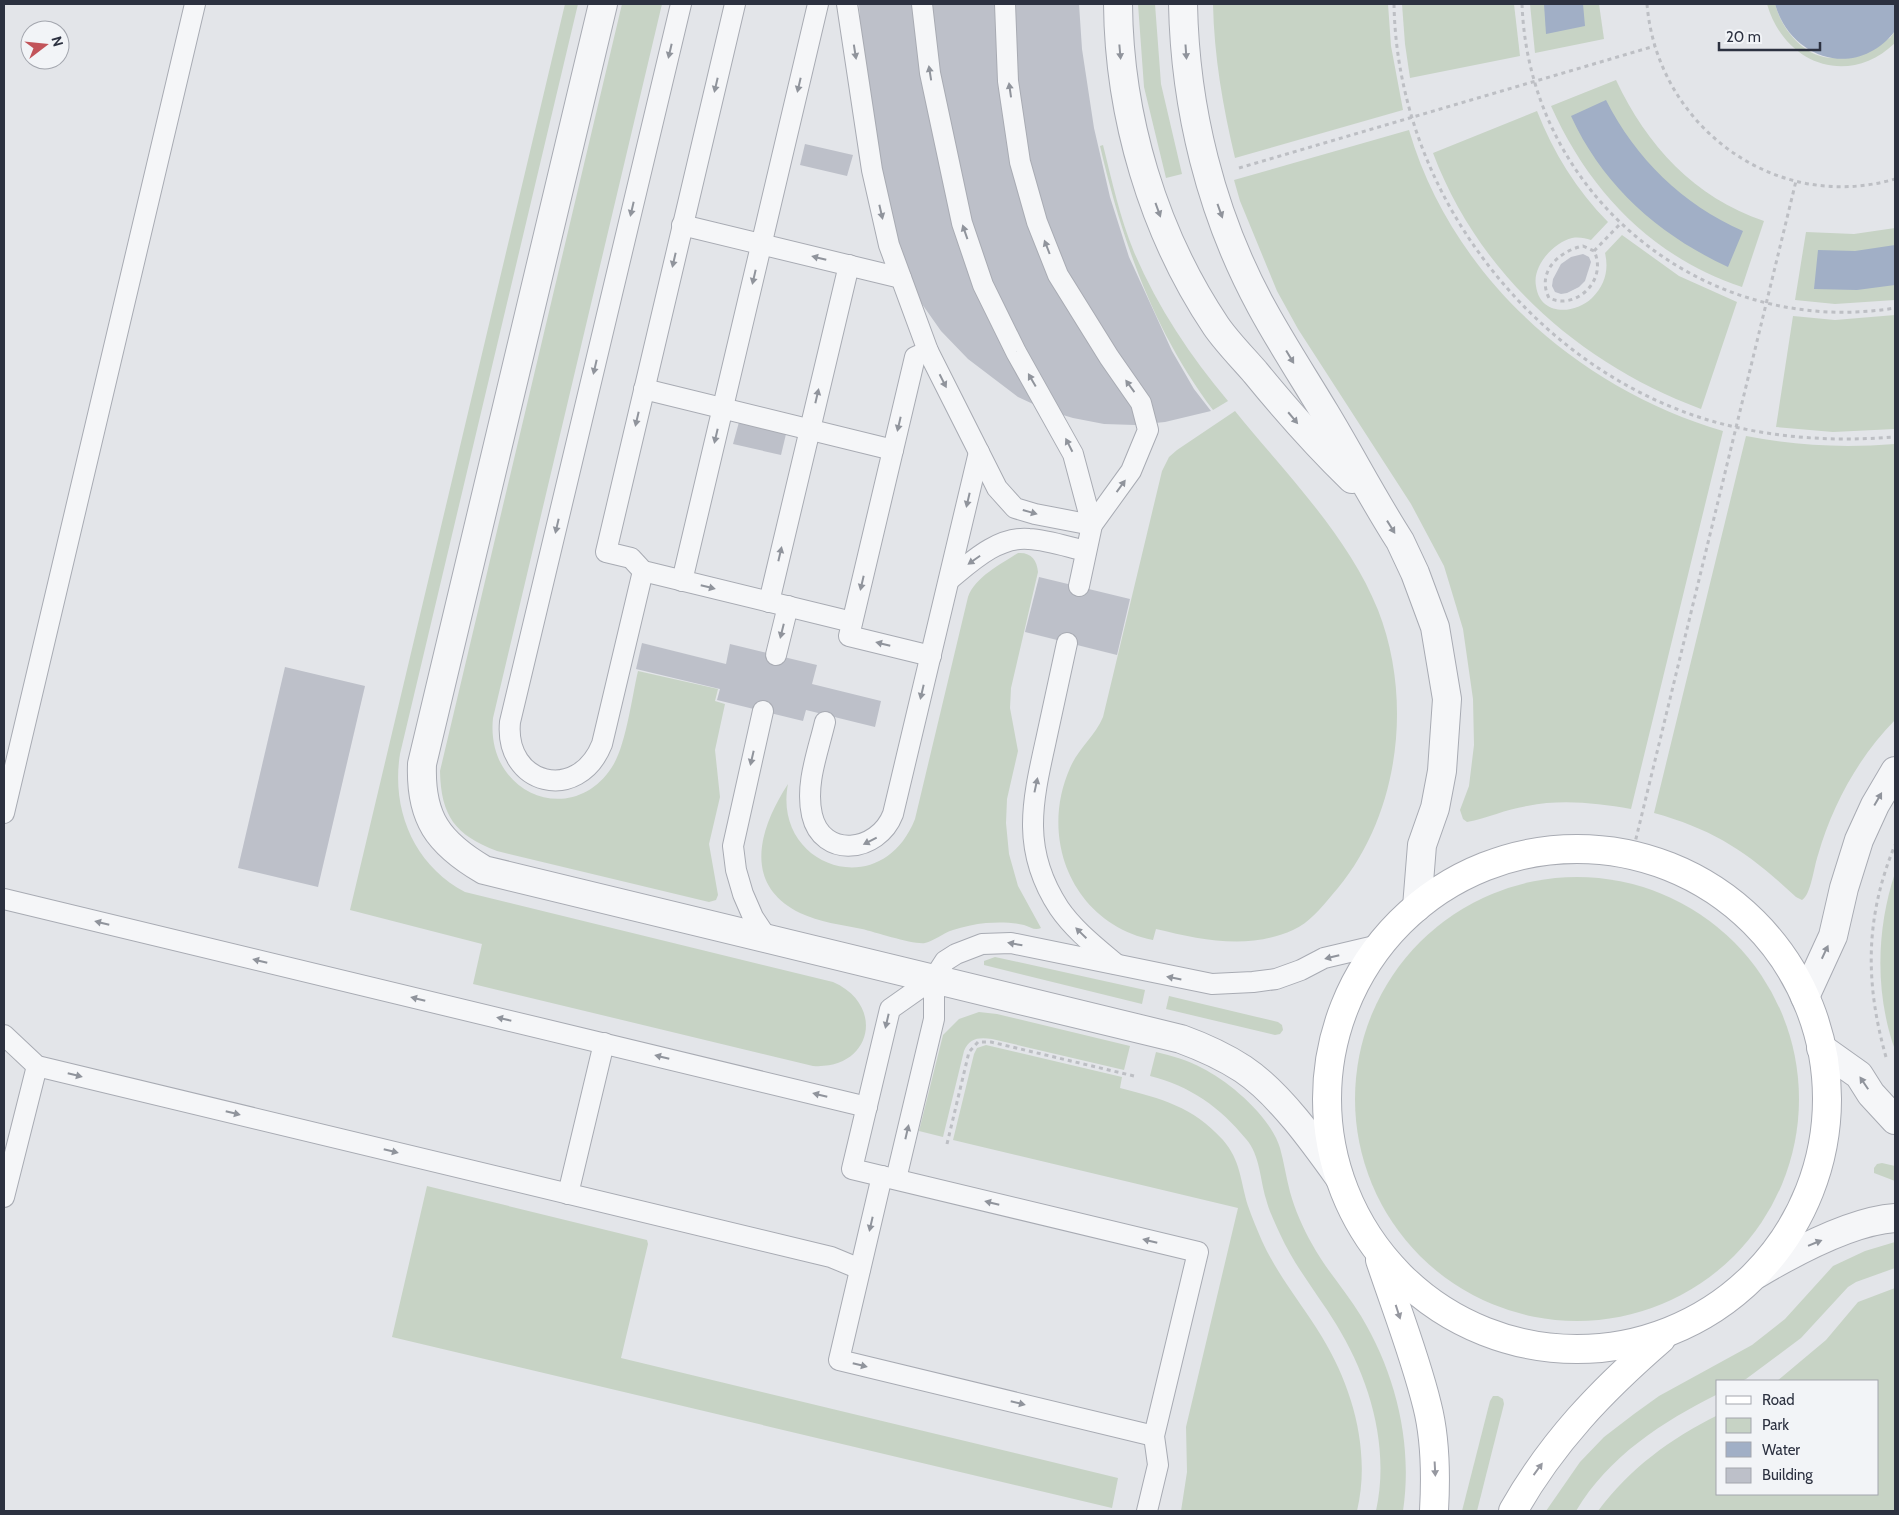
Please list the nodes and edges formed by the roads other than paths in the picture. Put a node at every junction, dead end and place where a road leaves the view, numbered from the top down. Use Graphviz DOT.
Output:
graph roads {
  1 [pos="195,4"];
  2 [pos="602,4"];
  3 [pos="681,4"];
  4 [pos="735,4"];
  5 [pos="818,4"];
  6 [pos="847,4"];
  7 [pos="922,4"];
  8 [pos="1005,4"];
  9 [pos="1118,4"];
  10 [pos="1183,4"];
  11 [pos="682,225"];
  12 [pos="762,244"];
  13 [pos="848,265"];
  14 [pos="901,278"];
  15 [pos="928,351"];
  16 [pos="644,389"];
  17 [pos="723,409"];
  18 [pos="810,430"];
  19 [pos="893,450"];
  20 [pos="979,452"];
  21 [pos="1372,497"];
  22 [pos="1092,525"];
  23 [pos="1086,551"];
  24 [pos="644,571"];
  25 [pos="949,580"];
  26 [pos="682,581"];
  27 [pos="1079,586"];
  28 [pos="769,602"];
  29 [pos="788,606"];
  30 [pos="852,622"];
  31 [pos="1067,643"];
  32 [pos="776,655"];
  33 [pos="931,656"];
  34 [pos="763,711"];
  35 [pos="825,722"];
  36 [pos="1895,771"];
  37 [pos="4,813"];
  38 [pos="4,899"];
  39 [pos="1417,907"];
  40 [pos="767,938"];
  41 [pos="1379,945"];
  42 [pos="1117,966"];
  43 [pos="934,978"];
  44 [pos="1805,997"];
  45 [pos="4,1035"];
  46 [pos="604,1043"];
  47 [pos="1821,1048"];
  48 [pos="37,1066"];
  49 [pos="867,1107"];
  50 [pos="1895,1120"];
  51 [pos="1339,1177"];
  52 [pos="889,1178"];
  53 [pos="568,1194"];
  54 [pos="4,1197"];
  55 [pos="1895,1218"];
  56 [pos="1377,1249"];
  57 [pos="860,1269"];
  58 [pos="1757,1274"];
  59 [pos="1667,1334"];
  60 [pos="1154,1436"];
  61 [pos="1147,1511"];
  62 [pos="1434,1511"];
  63 [pos="1513,1511"];
  1 -- 37 [label="lane"];
  2 -- 40 [label="street"];
  3 -- 24 [label="lane, one-way"];
  4 -- 11 [label="lane, one-way"];
  5 -- 12 [label="lane, one-way"];
  6 -- 14 [label="lane, one-way"];
  22 -- 7 [label="lane, one-way"];
  22 -- 8 [label="lane, one-way"];
  9 -- 21 [label="street, one-way"];
  10 -- 21 [label="street, one-way"];
  11 -- 12 [label="lane"];
  11 -- 16 [label="lane, one-way"];
  13 -- 12 [label="lane, one-way"];
  12 -- 17 [label="lane, one-way"];
  13 -- 14 [label="lane"];
  18 -- 13 [label="lane, one-way"];
  14 -- 15 [label="lane"];
  15 -- 19 [label="lane, one-way"];
  15 -- 20 [label="lane, one-way"];
  16 -- 17 [label="lane"];
  16 -- 24 [label="lane, one-way"];
  17 -- 18 [label="lane"];
  17 -- 26 [label="lane, one-way"];
  18 -- 19 [label="lane"];
  28 -- 18 [label="lane, one-way"];
  19 -- 30 [label="lane, one-way"];
  20 -- 22 [label="lane, one-way"];
  20 -- 25 [label="lane, one-way"];
  21 -- 39 [label="street, one-way"];
  22 -- 23 [label="lane"];
  23 -- 25 [label="lane, one-way"];
  23 -- 27 [label="lane"];
  24 -- 26 [label="lane"];
  25 -- 33 [label="lane"];
  26 -- 28 [label="lane, one-way"];
  28 -- 29 [label="lane"];
  29 -- 30 [label="lane"];
  29 -- 32 [label="lane, one-way"];
  33 -- 30 [label="lane, one-way"];
  42 -- 31 [label="lane, one-way"];
  33 -- 35 [label="lane, one-way"];
  34 -- 40 [label="lane, one-way"];
  44 -- 36 [label="street, one-way"];
  46 -- 38 [label="lane, one-way"];
  39 -- 41 [label="street"];
  39 -- 44 [label="street"];
  40 -- 43 [label="street"];
  41 -- 42 [label="lane, one-way"];
  41 -- 51 [label="street"];
  42 -- 43 [label="lane, one-way"];
  43 -- 49 [label="lane, one-way"];
  43 -- 51 [label="street"];
  52 -- 43 [label="lane, one-way"];
  44 -- 47 [label="street"];
  45 -- 48 [label="lane"];
  49 -- 46 [label="lane, one-way"];
  46 -- 53 [label="lane"];
  50 -- 47 [label="street, one-way"];
  47 -- 58 [label="street"];
  48 -- 53 [label="lane, one-way"];
  48 -- 54 [label="lane"];
  49 -- 52 [label="lane"];
  51 -- 56 [label="street"];
  52 -- 57 [label="lane, one-way"];
  60 -- 52 [label="lane, one-way"];
  53 -- 57 [label="lane"];
  58 -- 55 [label="street, one-way"];
  56 -- 59 [label="street"];
  56 -- 62 [label="street, one-way"];
  57 -- 60 [label="lane, one-way"];
  58 -- 59 [label="street"];
  63 -- 59 [label="street, one-way"];
  60 -- 61 [label="lane"];
}
